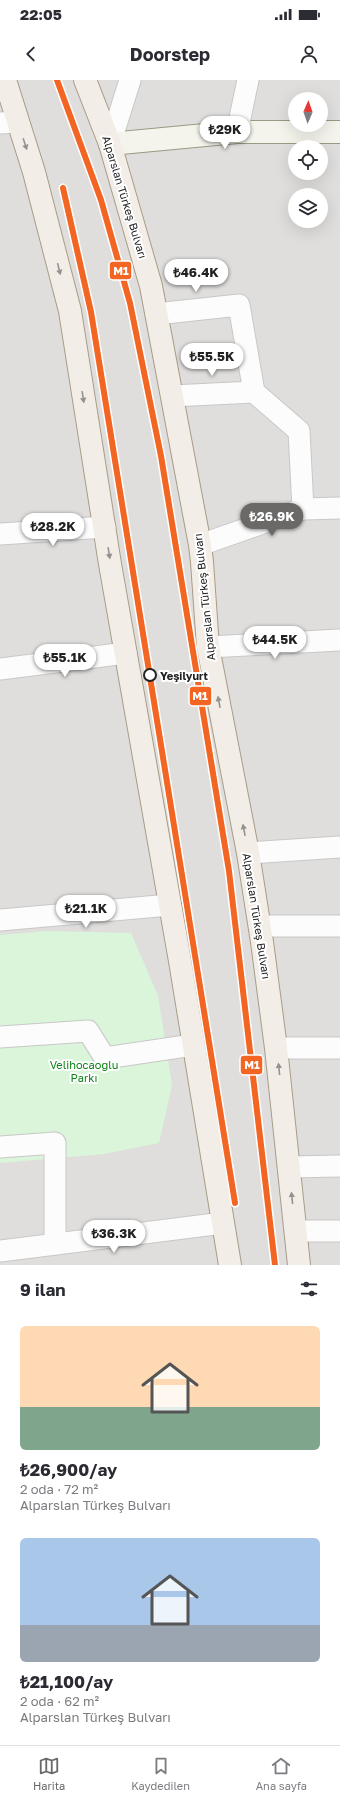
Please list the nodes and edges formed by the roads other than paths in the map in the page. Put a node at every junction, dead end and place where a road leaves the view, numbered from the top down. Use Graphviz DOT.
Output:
graph roads {
  1 [pos="5,80"];
  2 [pos="85,80"];
  3 [pos="130,80"];
  4 [pos="248,80"];
  5 [pos="9,122"];
  6 [pos="237,132"];
  7 [pos="340,132"];
  8 [pos="110,144"];
  9 [pos="156,314"];
  10 [pos="254,392"];
  11 [pos="172,396"];
  12 [pos="340,508"];
  13 [pos="303,509"];
  14 [pos="105,527"];
  15 [pos="0,534"];
  16 [pos="200,545"];
  17 [pos="340,640"];
  18 [pos="208,647"];
  19 [pos="126,653"];
  20 [pos="0,670"];
  21 [pos="340,847"];
  22 [pos="248,853"];
  23 [pos="170,905"];
  24 [pos="0,920"];
  25 [pos="260,926"];
  26 [pos="340,926"];
  27 [pos="0,1037"];
  28 [pos="193,1045"];
  29 [pos="276,1048"];
  30 [pos="340,1048"];
  31 [pos="0,1147"];
  32 [pos="340,1166"];
  33 [pos="289,1167"];
  34 [pos="223,1223"];
  35 [pos="296,1231"];
  36 [pos="340,1231"];
  37 [pos="55,1244"];
  38 [pos="0,1251"];
  39 [pos="230,1265"];
  40 [pos="299,1265"];
  1 -- 5 [label="main road"];
  2 -- 8 [label="main road, Alparslan Türkeş Bulvarı"];
  3 -- 8 [label="street"];
  4 -- 6 [label="street"];
  5 -- 14 [label="main road, one-way"];
  6 -- 7 [label="main road"];
  6 -- 8 [label="main road"];
  8 -- 9 [label="main road, Alparslan Türkeş Bulvarı"];
  9 -- 10 [label="street"];
  9 -- 11 [label="main road, Alparslan Türkeş Bulvarı"];
  10 -- 11 [label="street"];
  10 -- 13 [label="street"];
  11 -- 16 [label="main road, Alparslan Türkeş Bulvarı"];
  12 -- 13 [label="street"];
  13 -- 16 [label="street"];
  14 -- 15 [label="street"];
  14 -- 19 [label="main road, one-way"];
  16 -- 18 [label="main road, Alparslan Türkeş Bulvarı"];
  17 -- 18 [label="street"];
  22 -- 18 [label="main road, Alparslan Türkeş Bulvarı, one-way"];
  19 -- 20 [label="street"];
  19 -- 23 [label="main road"];
  21 -- 22 [label="street"];
  22 -- 25 [label="main road, Alparslan Türkeş Bulvarı"];
  23 -- 24 [label="street"];
  23 -- 28 [label="main road"];
  25 -- 26 [label="street"];
  25 -- 29 [label="main road, Alparslan Türkeş Bulvarı"];
  27 -- 28 [label="street"];
  28 -- 34 [label="main road"];
  29 -- 30 [label="street"];
  33 -- 29 [label="main road, Alparslan Türkeş Bulvarı, one-way"];
  31 -- 37 [label="street"];
  32 -- 33 [label="street"];
  35 -- 33 [label="main road, Alparslan Türkeş Bulvarı, one-way"];
  34 -- 37 [label="street"];
  34 -- 39 [label="main road"];
  35 -- 36 [label="street"];
  35 -- 40 [label="main road, Alparslan Türkeş Bulvarı"];
  37 -- 38 [label="street"];
}
